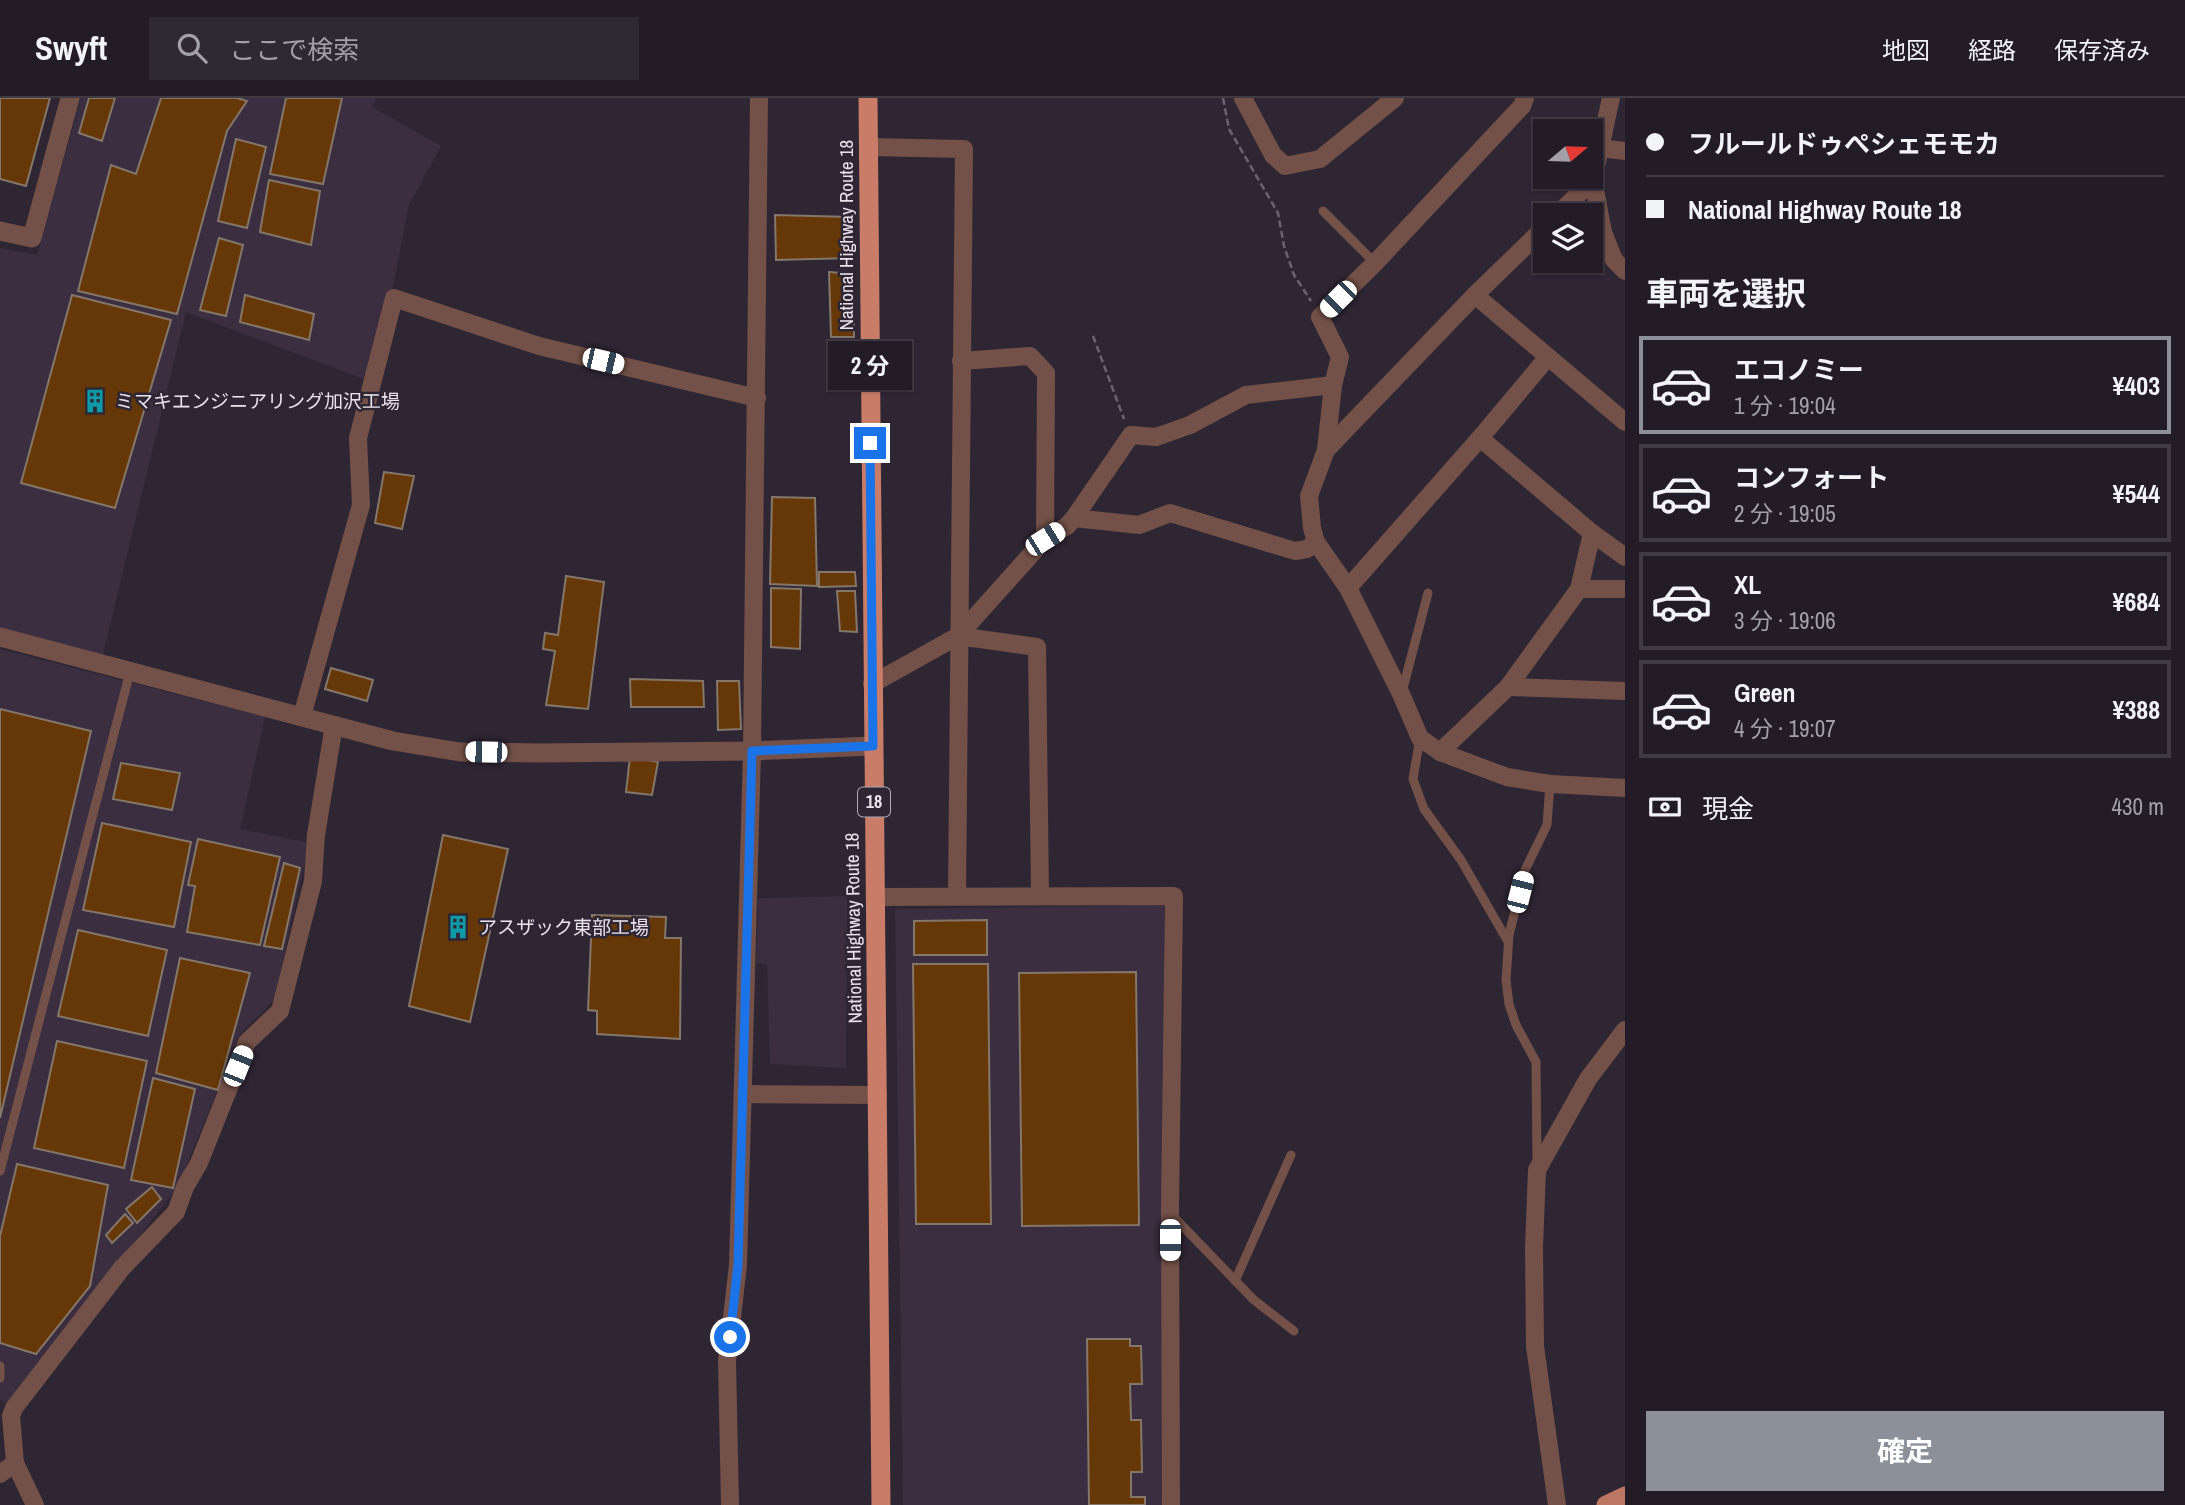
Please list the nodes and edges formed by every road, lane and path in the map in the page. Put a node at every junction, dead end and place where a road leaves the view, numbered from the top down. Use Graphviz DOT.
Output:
graph roads {
  1 [pos="70,98"];
  2 [pos="760,98"];
  3 [pos="868,98"];
  4 [pos="1223,98"];
  5 [pos="1243,98"];
  6 [pos="1395,98"];
  7 [pos="1525,98"];
  8 [pos="1611,98"];
  9 [pos="1603,134"];
  10 [pos="868,147"];
  11 [pos="1603,148"];
  12 [pos="1625,151"];
  13 [pos="1584,189"];
  14 [pos="1595,189"];
  15 [pos="1569,203"];
  16 [pos="1323,211"];
  17 [pos="0,231"];
  18 [pos="1533,239"];
  19 [pos="1375,263"];
  20 [pos="1625,271"];
  21 [pos="1475,295"];
  22 [pos="1320,317"];
  23 [pos="1093,336"];
  24 [pos="1548,357"];
  25 [pos="961,361"];
  26 [pos="1334,385"];
  27 [pos="757,398"];
  28 [pos="1625,422"];
  29 [pos="1131,435"];
  30 [pos="1480,438"];
  31 [pos="1326,450"];
  32 [pos="1074,518"];
  33 [pos="1592,533"];
  34 [pos="1045,539"];
  35 [pos="1317,542"];
  36 [pos="1625,557"];
  37 [pos="1348,588"];
  38 [pos="1579,589"];
  39 [pos="1625,589"];
  40 [pos="1428,593"];
  41 [pos="958,636"];
  42 [pos="0,637"];
  43 [pos="130,671"];
  44 [pos="872,684"];
  45 [pos="1508,687"];
  46 [pos="1625,691"];
  47 [pos="1401,694"];
  48 [pos="302,716"];
  49 [pos="334,725"];
  50 [pos="1420,737"];
  51 [pos="873,746"];
  52 [pos="752,751"];
  53 [pos="1440,752"];
  54 [pos="1550,784"];
  55 [pos="1625,788"];
  56 [pos="957,895"];
  57 [pos="1040,896"];
  58 [pos="877,897"];
  59 [pos="1508,941"];
  60 [pos="1625,1030"];
  61 [pos="743,1094"];
  62 [pos="878,1095"];
  63 [pos="1292,1155"];
  64 [pos="1537,1170"];
  65 [pos="0,1171"];
  66 [pos="1170,1213"];
  67 [pos="1235,1281"];
  68 [pos="1294,1331"];
  69 [pos="0,1366"];
  70 [pos="0,1378"];
  71 [pos="15,1463"];
  72 [pos="0,1474"];
  73 [pos="1625,1496"];
  74 [pos="35,1505"];
  75 [pos="730,1505"];
  76 [pos="881,1505"];
  77 [pos="1171,1505"];
  78 [pos="1557,1505"];
  79 [pos="1606,1505"];
  1 -- 17 [label="street"];
  2 -- 27 [label="street"];
  3 -- 10 [label="highway, National Highway Route 18 / 18"];
  4 -- 22 [label="path"];
  5 -- 6 [label="street"];
  7 -- 19 [label="street"];
  8 -- 9 [label="street"];
  10 -- 25 [label="street"];
  10 -- 44 [label="highway, National Highway Route 18 / 18"];
  11 -- 12 [label="street"];
  13 -- 15 [label="street"];
  14 -- 20 [label="street"];
  16 -- 19 [label="lane"];
  18 -- 21 [label="street"];
  19 -- 22 [label="street"];
  21 -- 24 [label="street"];
  21 -- 31 [label="street"];
  22 -- 26 [label="street"];
  23 -- 29 [label="path"];
  24 -- 28 [label="street"];
  24 -- 30 [label="street"];
  25 -- 34 [label="street"];
  25 -- 41 [label="street"];
  26 -- 29 [label="street"];
  26 -- 31 [label="street"];
  27 -- 48 [label="street"];
  27 -- 52 [label="street"];
  29 -- 32 [label="street"];
  30 -- 33 [label="street"];
  30 -- 37 [label="street"];
  31 -- 35 [label="street"];
  32 -- 34 [label="street"];
  32 -- 35 [label="street"];
  33 -- 36 [label="street"];
  33 -- 38 [label="street"];
  34 -- 41 [label="street"];
  35 -- 37 [label="street"];
  37 -- 47 [label="street"];
  38 -- 39 [label="street"];
  38 -- 45 [label="street"];
  40 -- 47 [label="lane"];
  41 -- 44 [label="street"];
  41 -- 56 [label="street"];
  41 -- 57 [label="street"];
  42 -- 43 [label="street"];
  43 -- 48 [label="street"];
  43 -- 65 [label="lane"];
  44 -- 51 [label="highway, National Highway Route 18 / 18"];
  45 -- 46 [label="street"];
  45 -- 53 [label="street"];
  47 -- 50 [label="street"];
  48 -- 49 [label="street"];
  49 -- 52 [label="street"];
  49 -- 71 [label="street"];
  50 -- 53 [label="street"];
  50 -- 59 [label="lane"];
  51 -- 52 [label="street"];
  51 -- 58 [label="highway, National Highway Route 18 / 18"];
  52 -- 61 [label="street"];
  53 -- 54 [label="street"];
  54 -- 55 [label="street"];
  54 -- 59 [label="lane"];
  56 -- 57 [label="street"];
  56 -- 58 [label="street"];
  57 -- 66 [label="street"];
  58 -- 62 [label="highway, National Highway Route 18 / 18"];
  59 -- 64 [label="lane"];
  60 -- 64 [label="street"];
  61 -- 62 [label="street"];
  61 -- 75 [label="street"];
  62 -- 76 [label="highway, National Highway Route 18 / 18"];
  63 -- 67 [label="lane"];
  64 -- 78 [label="street"];
  66 -- 67 [label="lane"];
  66 -- 77 [label="street"];
  67 -- 68 [label="lane"];
  69 -- 70 [label="lane"];
  71 -- 72 [label="street"];
  71 -- 74 [label="street"];
  73 -- 79 [label="main road"];
}
